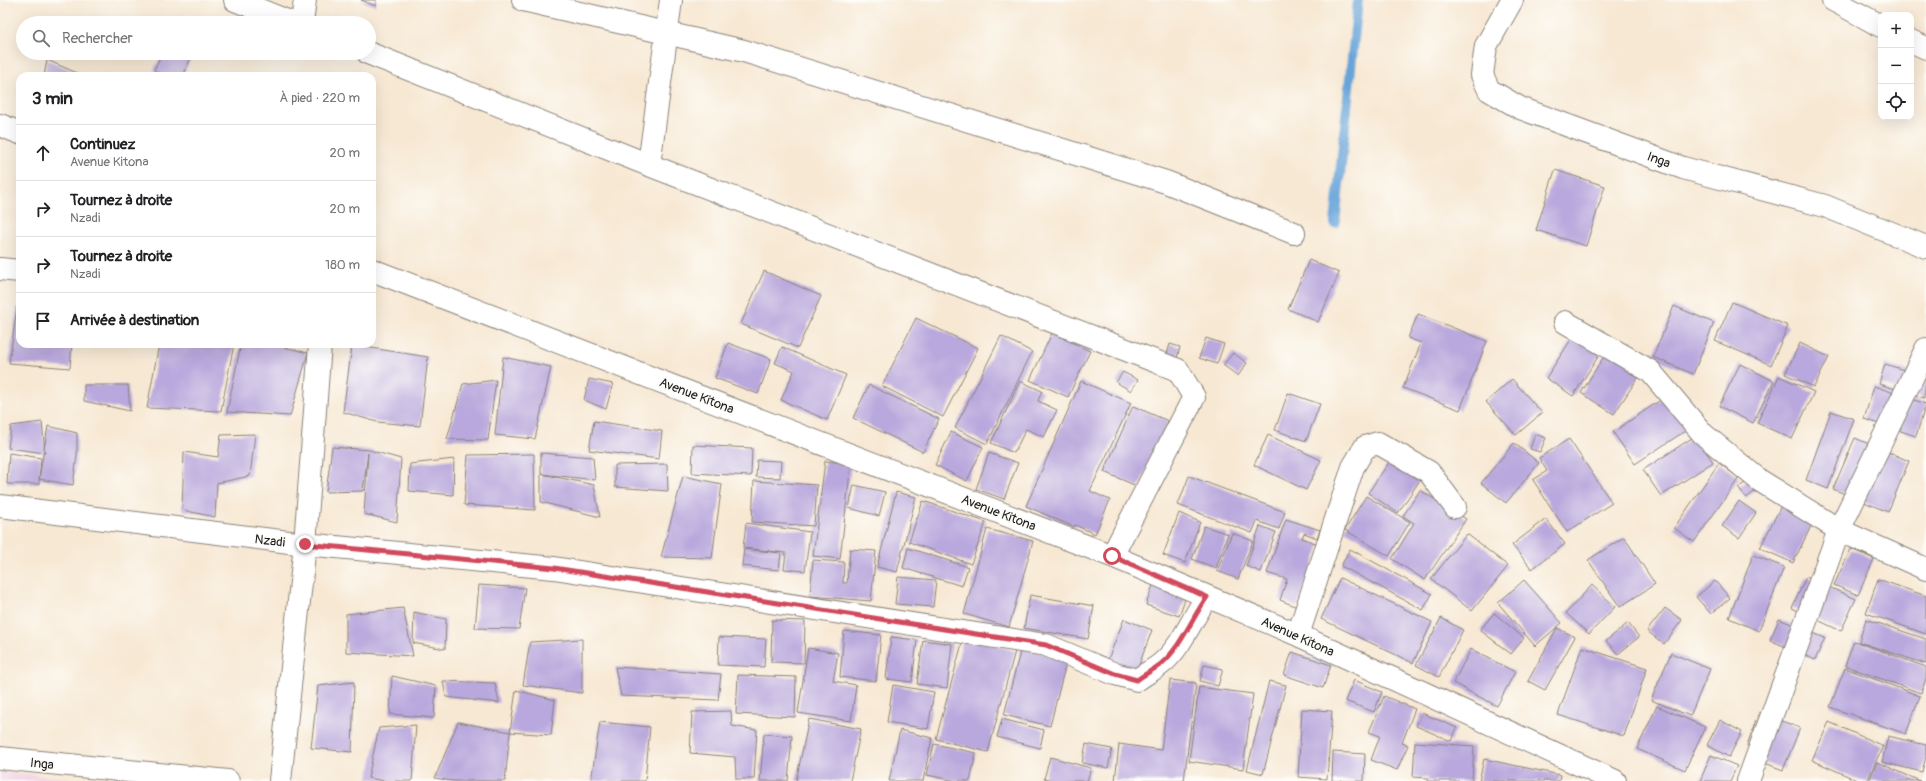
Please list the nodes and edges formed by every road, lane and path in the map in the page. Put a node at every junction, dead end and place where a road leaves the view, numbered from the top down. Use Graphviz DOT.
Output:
graph roads {
  1 [pos="235,0"];
  2 [pos="305,0"];
  3 [pos="523,0"];
  4 [pos="671,0"];
  5 [pos="1512,0"];
  6 [pos="1833,0"];
  7 [pos="275,16"];
  8 [pos="303,16"];
  9 [pos="1878,24"];
  10 [pos="666,34"];
  11 [pos="1914,42"];
  12 [pos="1926,48"];
  13 [pos="376,56"];
  14 [pos="0,125"];
  15 [pos="16,131"];
  16 [pos="649,165"];
  17 [pos="1294,233"];
  18 [pos="1926,247"];
  19 [pos="0,268"];
  20 [pos="16,271"];
  21 [pos="376,272"];
  22 [pos="1565,322"];
  23 [pos="320,348"];
  24 [pos="1926,349"];
  25 [pos="0,506"];
  26 [pos="1454,507"];
  27 [pos="1839,530"];
  28 [pos="305,544"];
  29 [pos="1112,556"];
  30 [pos="1926,569"];
  31 [pos="1207,597"];
  32 [pos="1298,635"];
  33 [pos="0,758"];
  34 [pos="228,781"];
  35 [pos="280,781"];
  36 [pos="1615,781"];
  37 [pos="1748,781"];
  1 -- 7 [label="street"];
  2 -- 8 [label="street"];
  3 -- 10 [label="street"];
  4 -- 10 [label="street"];
  5 -- 18 [label="street, Inga"];
  6 -- 9 [label="street"];
  10 -- 16 [label="street"];
  10 -- 17 [label="street"];
  11 -- 12 [label="street"];
  13 -- 16 [label="street"];
  14 -- 15 [label="street"];
  16 -- 29 [label="street"];
  19 -- 20 [label="street"];
  21 -- 29 [label="street, Avenue Kitona"];
  22 -- 27 [label="street"];
  23 -- 28 [label="street"];
  24 -- 27 [label="street"];
  25 -- 28 [label="street, Nzadi"];
  26 -- 32 [label="street"];
  27 -- 30 [label="street"];
  27 -- 37 [label="street"];
  28 -- 31 [label="street, Nzadi"];
  28 -- 35 [label="street"];
  29 -- 31 [label="street, Avenue Kitona"];
  31 -- 32 [label="street, Avenue Kitona"];
  32 -- 36 [label="street, Avenue Kitona"];
  33 -- 34 [label="street, Inga"];
}
